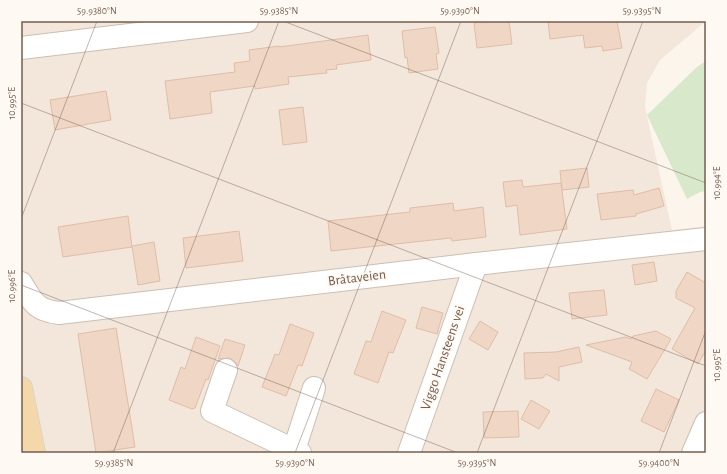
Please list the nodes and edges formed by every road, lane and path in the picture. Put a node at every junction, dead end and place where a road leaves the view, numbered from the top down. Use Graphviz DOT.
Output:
graph roads {
  1 [pos="240,21"];
  2 [pos="247,21"];
  3 [pos="21,48"];
  4 [pos="706,239"];
  5 [pos="476,264"];
  6 [pos="21,283"];
  7 [pos="226,370"];
  8 [pos="21,388"];
  9 [pos="314,388"];
  10 [pos="706,423"];
  11 [pos="297,452"];
  12 [pos="34,453"];
  13 [pos="410,453"];
  14 [pos="693,453"];
  1 -- 2 [label="street"];
  1 -- 3 [label="street"];
  4 -- 5 [label="street, Bråtaveien"];
  5 -- 6 [label="street, Bråtaveien"];
  5 -- 13 [label="street, Viggo Hansteens vei"];
  7 -- 11 [label="street"];
  8 -- 12 [label="main road"];
  9 -- 11 [label="street"];
  10 -- 14 [label="street"];
}
